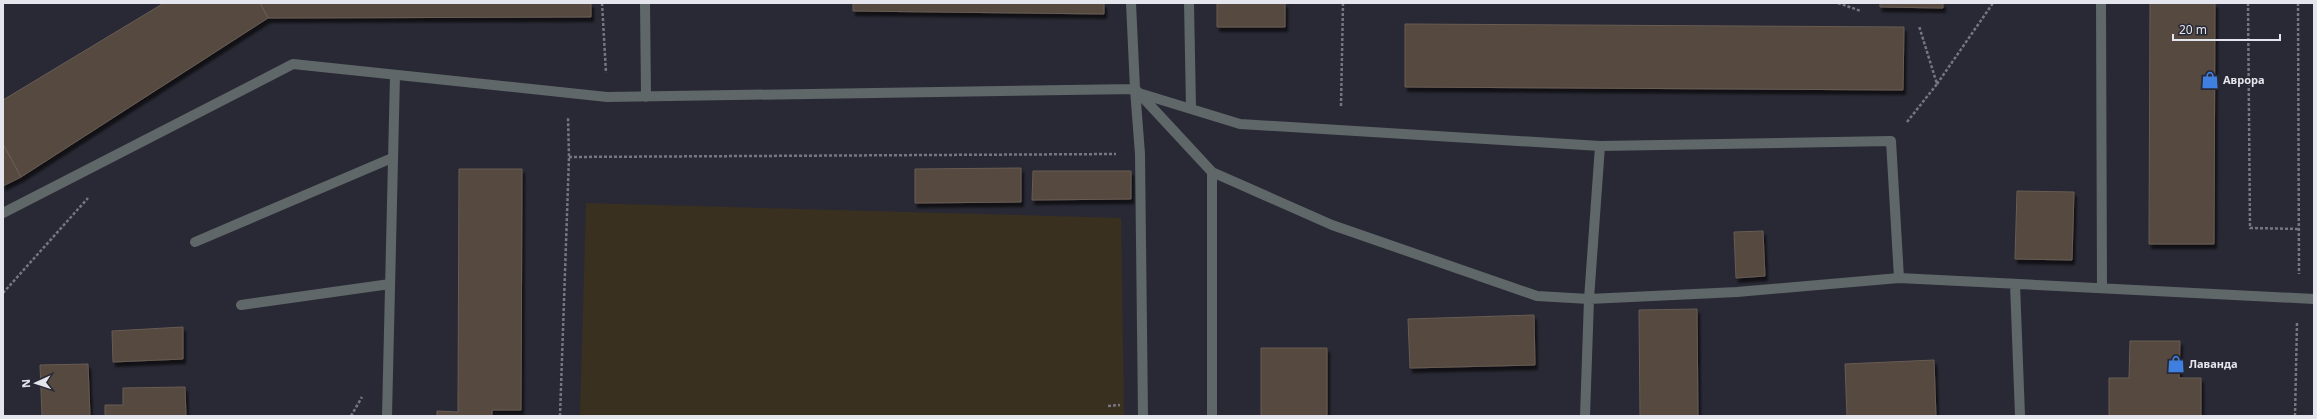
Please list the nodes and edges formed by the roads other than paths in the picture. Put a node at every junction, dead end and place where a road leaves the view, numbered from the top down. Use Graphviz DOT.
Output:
graph roads {
  1 [pos="645,3"];
  2 [pos="1131,3"];
  3 [pos="1189,3"];
  4 [pos="2101,3"];
  5 [pos="395,75"];
  6 [pos="1138,91"];
  7 [pos="646,97"];
  8 [pos="1191,108"];
  9 [pos="1600,146"];
  10 [pos="392,158"];
  11 [pos="1212,172"];
  12 [pos="3,213"];
  13 [pos="195,242"];
  14 [pos="1899,278"];
  15 [pos="390,284"];
  16 [pos="2016,284"];
  17 [pos="2102,288"];
  18 [pos="1589,299"];
  19 [pos="2314,299"];
  20 [pos="241,305"];
  21 [pos="387,416"];
  22 [pos="1143,416"];
  23 [pos="1212,416"];
  24 [pos="1586,416"];
  25 [pos="2020,416"];
  1 -- 7 [label="lane"];
  2 -- 6 [label="lane"];
  3 -- 8 [label="lane"];
  4 -- 17 [label="lane"];
  5 -- 7 [label="lane"];
  5 -- 10 [label="lane"];
  5 -- 12 [label="lane"];
  6 -- 7 [label="lane"];
  6 -- 8 [label="lane"];
  6 -- 11 [label="lane"];
  6 -- 22 [label="lane"];
  8 -- 9 [label="lane"];
  9 -- 14 [label="lane"];
  9 -- 18 [label="lane"];
  10 -- 13 [label="lane"];
  10 -- 15 [label="lane"];
  11 -- 18 [label="lane"];
  11 -- 23 [label="lane"];
  14 -- 16 [label="lane"];
  14 -- 18 [label="lane"];
  15 -- 20 [label="lane"];
  15 -- 21 [label="lane"];
  16 -- 17 [label="lane"];
  16 -- 25 [label="lane"];
  17 -- 19 [label="lane"];
  18 -- 24 [label="lane"];
}
